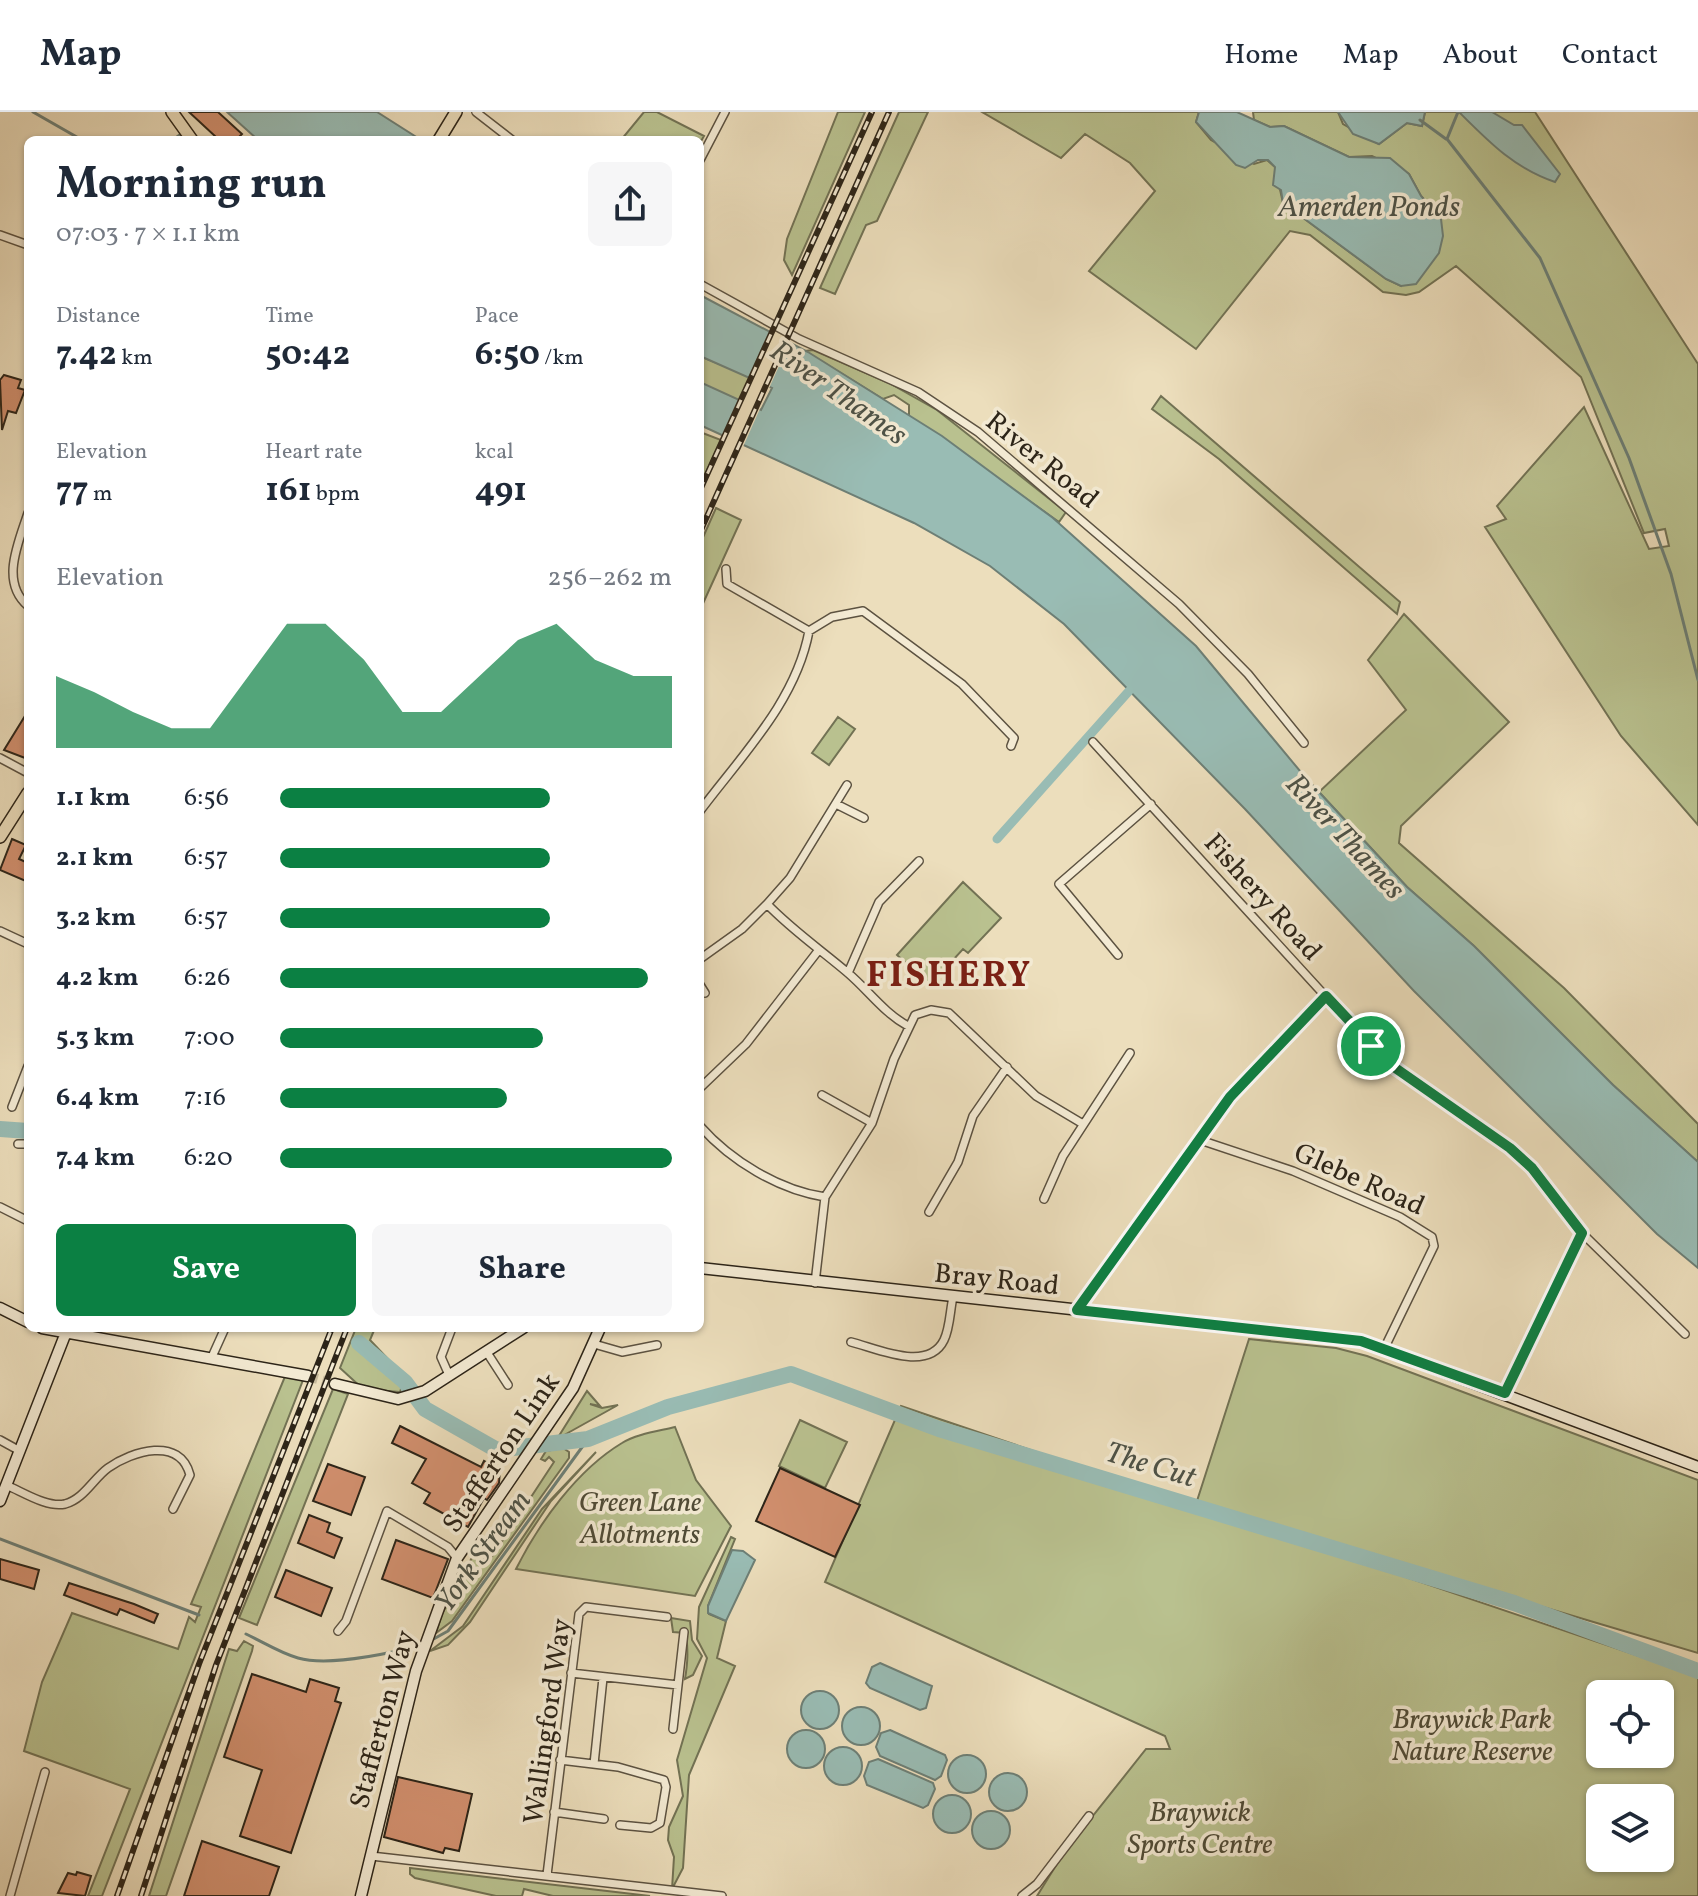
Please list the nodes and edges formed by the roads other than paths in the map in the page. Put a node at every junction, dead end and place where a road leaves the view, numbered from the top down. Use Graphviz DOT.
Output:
graph roads {
  1 [pos="172,112"];
  2 [pos="476,112"];
  3 [pos="725,112"];
  4 [pos="454,116"];
  5 [pos="188,133"];
  6 [pos="442,136"];
  7 [pos="507,136"];
  8 [pos="704,152"];
  9 [pos="0,235"];
  10 [pos="24,244"];
  11 [pos="704,286"];
  12 [pos="24,527"];
  13 [pos="726,569"];
  14 [pos="24,602"];
  15 [pos="809,631"];
  16 [pos="1093,742"];
  17 [pos="1304,743"];
  18 [pos="1011,746"];
  19 [pos="0,758"];
  20 [pos="24,771"];
  21 [pos="847,785"];
  22 [pos="24,799"];
  23 [pos="1151,804"];
  24 [pos="838,805"];
  25 [pos="704,806"];
  26 [pos="864,818"];
  27 [pos="0,837"];
  28 [pos="919,861"];
  29 [pos="767,904"];
  30 [pos="0,931"];
  31 [pos="24,942"];
  32 [pos="818,951"];
  33 [pos="1118,955"];
  34 [pos="704,956"];
  35 [pos="848,973"];
  36 [pos="1326,996"];
  37 [pos="908,1026"];
  38 [pos="1130,1053"];
  39 [pos="1007,1067"];
  40 [pos="24,1076"];
  41 [pos="704,1084"];
  42 [pos="822,1095"];
  43 [pos="12,1107"];
  44 [pos="872,1123"];
  45 [pos="1083,1124"];
  46 [pos="704,1129"];
  47 [pos="1197,1139"];
  48 [pos="18,1144"];
  49 [pos="24,1144"];
  50 [pos="825,1197"];
  51 [pos="1044,1199"];
  52 [pos="0,1207"];
  53 [pos="929,1212"];
  54 [pos="24,1219"];
  55 [pos="1582,1233"];
  56 [pos="704,1269"];
  57 [pos="815,1283"];
  58 [pos="953,1297"];
  59 [pos="0,1308"];
  60 [pos="1077,1310"];
  61 [pos="24,1320"];
  62 [pos="56,1332"];
  63 [pos="223,1332"];
  64 [pos="450,1332"];
  65 [pos="517,1332"];
  66 [pos="598,1332"];
  67 [pos="1685,1334"];
  68 [pos="65,1335"];
  69 [pos="851,1342"];
  70 [pos="594,1344"];
  71 [pos="657,1345"];
  72 [pos="1385,1347"];
  73 [pos="486,1351"];
  74 [pos="211,1359"];
  75 [pos="449,1375"];
  76 [pos="308,1376"];
  77 [pos="335,1384"];
  78 [pos="508,1385"];
  79 [pos="1505,1393"];
  80 [pos="0,1440"];
  81 [pos="20,1451"];
  82 [pos="1698,1467"];
  83 [pos="6,1485"];
  84 [pos="0,1501"];
  85 [pos="173,1509"];
  86 [pos="457,1558"];
  87 [pos="667,1617"];
  88 [pos="338,1631"];
  89 [pos="684,1632"];
  90 [pos="571,1673"];
  91 [pos="603,1678"];
  92 [pos="678,1685"];
  93 [pos="673,1729"];
  94 [pos="560,1760"];
  95 [pos="594,1764"];
  96 [pos="45,1772"];
  97 [pos="554,1812"];
  98 [pos="1089,1816"];
  99 [pos="604,1819"];
  100 [pos="620,1825"];
  101 [pos="371,1856"];
  102 [pos="547,1875"];
  103 [pos="10,1896"];
  104 [pos="361,1896"];
  105 [pos="722,1896"];
  106 [pos="1022,1896"];
  1 -- 5 [label="main road"];
  2 -- 7 [label="street"];
  3 -- 8 [label="street"];
  4 -- 6 [label="main road"];
  9 -- 10 [label="street"];
  11 -- 17 [label="street, River Road"];
  12 -- 14 [label="street"];
  13 -- 15 [label="street"];
  15 -- 18 [label="street"];
  15 -- 25 [label="street"];
  16 -- 23 [label="street, Fishery Road"];
  19 -- 20 [label="street"];
  21 -- 24 [label="street"];
  22 -- 27 [label="main road"];
  23 -- 33 [label="street"];
  23 -- 36 [label="street, Fishery Road"];
  24 -- 26 [label="street"];
  24 -- 29 [label="street"];
  28 -- 35 [label="street"];
  29 -- 32 [label="street"];
  29 -- 34 [label="street"];
  30 -- 31 [label="street"];
  32 -- 35 [label="street"];
  32 -- 41 [label="street"];
  35 -- 37 [label="street"];
  36 -- 47 [label="street"];
  36 -- 55 [label="street, Fishery Road"];
  37 -- 39 [label="street"];
  37 -- 44 [label="street"];
  38 -- 45 [label="street"];
  39 -- 45 [label="street"];
  39 -- 53 [label="street"];
  40 -- 43 [label="street"];
  42 -- 44 [label="street"];
  44 -- 50 [label="street"];
  45 -- 51 [label="street"];
  46 -- 50 [label="street"];
  47 -- 60 [label="street"];
  47 -- 72 [label="street, Glebe Road"];
  48 -- 49 [label="street"];
  50 -- 57 [label="street"];
  52 -- 54 [label="street"];
  55 -- 67 [label="street, Fishery Road"];
  55 -- 79 [label="street"];
  56 -- 57 [label="street, Bray Road"];
  57 -- 58 [label="street, Bray Road"];
  58 -- 60 [label="street, Bray Road"];
  58 -- 69 [label="street"];
  59 -- 61 [label="street"];
  60 -- 72 [label="street, Bray Road"];
  62 -- 68 [label="street"];
  63 -- 74 [label="street"];
  64 -- 75 [label="street"];
  65 -- 73 [label="street"];
  66 -- 70 [label="street, Stafferton Link"];
  68 -- 74 [label="street"];
  68 -- 81 [label="street"];
  70 -- 71 [label="street"];
  70 -- 86 [label="street, Stafferton Link"];
  72 -- 79 [label="street, Bray Road"];
  73 -- 75 [label="street"];
  73 -- 78 [label="street"];
  74 -- 76 [label="street"];
  75 -- 77 [label="street"];
  79 -- 82 [label="street, Bray Road"];
  80 -- 81 [label="street"];
  81 -- 83 [label="street"];
  83 -- 84 [label="street"];
  83 -- 85 [label="street"];
  86 -- 88 [label="street"];
  86 -- 101 [label="street, Stafferton Way"];
  87 -- 90 [label="street, Wallingford Way"];
  89 -- 92 [label="street"];
  90 -- 91 [label="street"];
  90 -- 94 [label="street, Wallingford Way"];
  91 -- 92 [label="street"];
  91 -- 95 [label="street"];
  92 -- 93 [label="street"];
  94 -- 95 [label="street"];
  94 -- 97 [label="street, Wallingford Way"];
  95 -- 100 [label="street"];
  96 -- 103 [label="street"];
  97 -- 99 [label="street"];
  97 -- 102 [label="street, Wallingford Way"];
  98 -- 106 [label="street"];
  101 -- 102 [label="street"];
  101 -- 104 [label="street, Stafferton Way"];
  102 -- 105 [label="street"];
}
